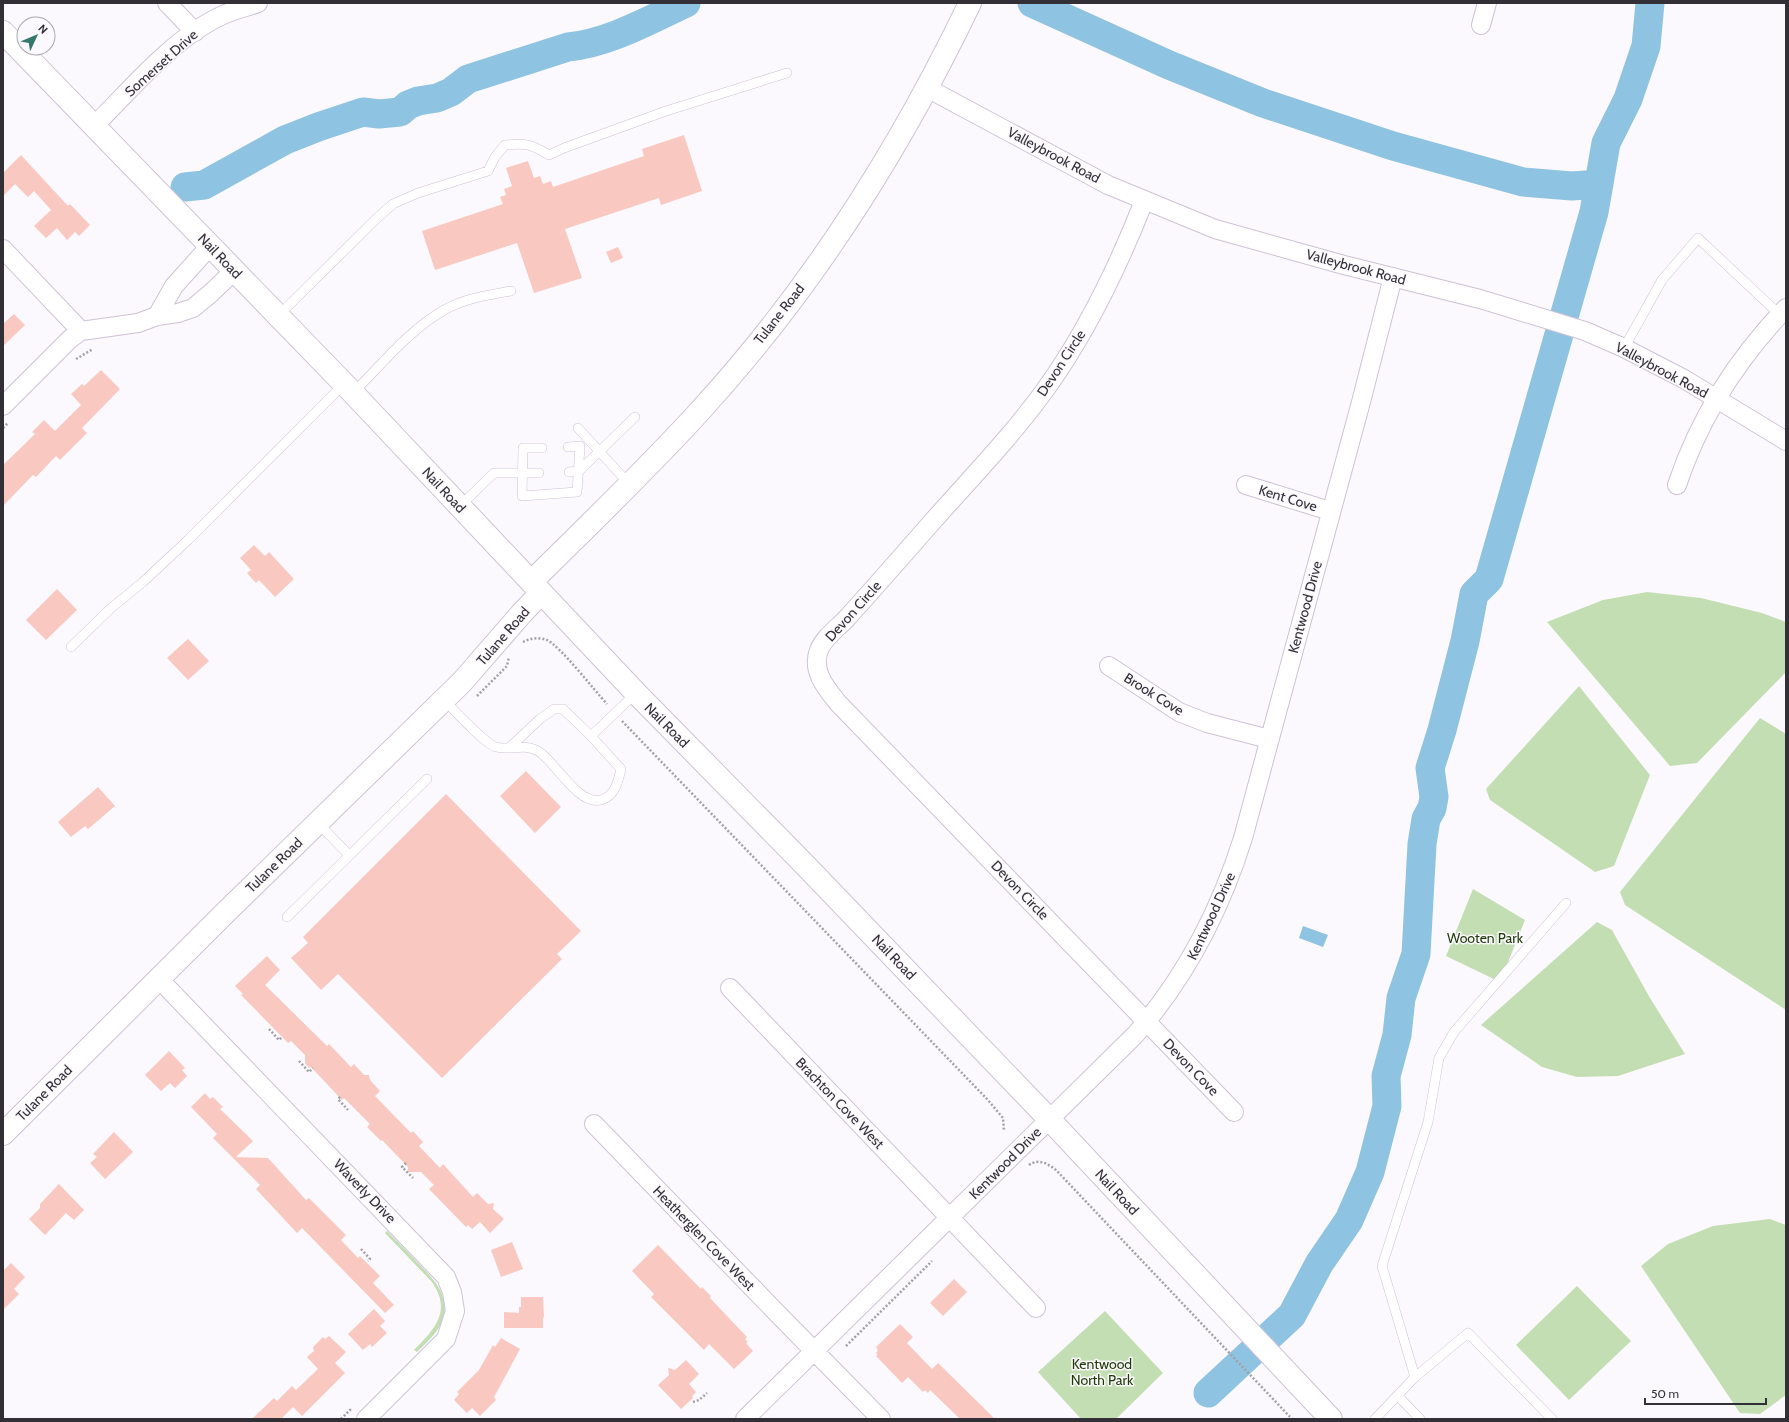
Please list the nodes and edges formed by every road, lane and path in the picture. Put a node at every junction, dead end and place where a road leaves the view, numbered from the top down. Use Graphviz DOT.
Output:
graph roads {
  1 [pos="167,3"];
  2 [pos="258,3"];
  3 [pos="970,3"];
  4 [pos="1486,3"];
  5 [pos="1481,25"];
  6 [pos="3,32"];
  7 [pos="194,32"];
  8 [pos="787,73"];
  9 [pos="928,88"];
  10 [pos="94,126"];
  11 [pos="1144,201"];
  12 [pos="210,246"];
  13 [pos="3,249"];
  14 [pos="234,271"];
  15 [pos="1393,277"];
  16 [pos="511,292"];
  17 [pos="1783,312"];
  18 [pos="157,316"];
  19 [pos="278,316"];
  20 [pos="81,331"];
  21 [pos="1624,348"];
  22 [pos="348,389"];
  23 [pos="1716,399"];
  24 [pos="3,406"];
  25 [pos="635,417"];
  26 [pos="578,428"];
  27 [pos="1786,441"];
  28 [pos="568,447"];
  29 [pos="542,448"];
  30 [pos="599,451"];
  31 [pos="574,471"];
  32 [pos="539,473"];
  33 [pos="523,474"];
  34 [pos="630,485"];
  35 [pos="1246,485"];
  36 [pos="1678,485"];
  37 [pos="460,506"];
  38 [pos="1330,512"];
  39 [pos="536,587"];
  40 [pos="520,644"];
  41 [pos="71,647"];
  42 [pos="511,653"];
  43 [pos="1109,666"];
  44 [pos="636,693"];
  45 [pos="451,707"];
  46 [pos="615,713"];
  47 [pos="591,736"];
  48 [pos="1269,739"];
  49 [pos="510,747"];
  50 [pos="427,778"];
  51 [pos="318,823"];
  52 [pos="349,855"];
  53 [pos="1566,903"];
  54 [pos="287,917"];
  55 [pos="158,978"];
  56 [pos="730,988"];
  57 [pos="1147,1022"];
  58 [pos="269,1029"];
  59 [pos="282,1037"];
  60 [pos="299,1061"];
  61 [pos="313,1068"];
  62 [pos="340,1097"];
  63 [pos="348,1110"];
  64 [pos="1234,1112"];
  65 [pos="1049,1119"];
  66 [pos="594,1124"];
  67 [pos="1004,1131"];
  68 [pos="3,1134"];
  69 [pos="406,1163"];
  70 [pos="1028,1166"];
  71 [pos="413,1178"];
  72 [pos="950,1217"];
  73 [pos="361,1249"];
  74 [pos="937,1256"];
  75 [pos="368,1261"];
  76 [pos="1036,1308"];
  77 [pos="844,1348"];
  78 [pos="814,1351"];
  79 [pos="1415,1377"];
  80 [pos="707,1393"];
  81 [pos="1398,1396"];
  82 [pos="693,1402"];
  83 [pos="356,1404"];
  84 [pos="342,1419"];
  85 [pos="366,1419"];
  86 [pos="745,1419"];
  87 [pos="881,1419"];
  88 [pos="1292,1419"];
  89 [pos="1331,1419"];
  90 [pos="1375,1419"];
  91 [pos="1420,1419"];
  92 [pos="1552,1419"];
  1 -- 7 [label="street"];
  2 -- 7 [label="street, Somerset Drive"];
  3 -- 9 [label="street, Tulane Road"];
  4 -- 5 [label="street"];
  6 -- 10 [label="street, Nail Road"];
  7 -- 10 [label="street, Somerset Drive"];
  8 -- 19 [label="lane"];
  9 -- 11 [label="street, Valleybrook Road"];
  9 -- 34 [label="street, Tulane Road"];
  10 -- 12 [label="street, Nail Road"];
  11 -- 15 [label="street, Valleybrook Road"];
  11 -- 57 [label="street, Devon Circle"];
  12 -- 14 [label="street, Nail Road"];
  12 -- 18 [label="street"];
  13 -- 20 [label="street"];
  14 -- 18 [label="street"];
  14 -- 19 [label="street, Nail Road"];
  15 -- 21 [label="street, Valleybrook Road"];
  15 -- 38 [label="street, Kentwood Drive"];
  16 -- 22 [label="lane"];
  17 -- 21 [label="lane"];
  17 -- 23 [label="street"];
  18 -- 20 [label="street"];
  19 -- 22 [label="street, Nail Road"];
  20 -- 24 [label="street"];
  21 -- 23 [label="street, Valleybrook Road"];
  22 -- 37 [label="street, Nail Road"];
  22 -- 41 [label="lane"];
  23 -- 27 [label="street, Valleybrook Road"];
  23 -- 36 [label="street"];
  25 -- 30 [label="lane"];
  26 -- 30 [label="lane"];
  28 -- 31 [label="lane"];
  29 -- 33 [label="lane"];
  30 -- 31 [label="lane"];
  30 -- 34 [label="lane"];
  31 -- 33 [label="lane"];
  32 -- 33 [label="lane"];
  33 -- 37 [label="lane"];
  34 -- 39 [label="street, Tulane Road"];
  35 -- 38 [label="street, Kent Cove"];
  37 -- 39 [label="street, Nail Road"];
  38 -- 48 [label="street, Kentwood Drive"];
  39 -- 44 [label="street, Nail Road"];
  39 -- 45 [label="street, Tulane Road"];
  40 -- 46 [label="path"];
  42 -- 45 [label="path"];
  43 -- 48 [label="street, Brook Cove"];
  44 -- 46 [label="lane"];
  44 -- 65 [label="street, Nail Road"];
  45 -- 49 [label="lane"];
  45 -- 51 [label="street, Tulane Road"];
  46 -- 47 [label="lane"];
  46 -- 67 [label="path"];
  47 -- 49 [label="lane"];
  47 -- 49 [label="lane"];
  48 -- 57 [label="street, Kentwood Drive"];
  50 -- 52 [label="lane"];
  51 -- 52 [label="lane"];
  51 -- 55 [label="street, Tulane Road"];
  52 -- 54 [label="lane"];
  53 -- 79 [label="lane"];
  55 -- 68 [label="street, Tulane Road"];
  55 -- 85 [label="street, Waverly Drive"];
  56 -- 72 [label="street, Brachton Cove West"];
  57 -- 64 [label="street, Devon Cove"];
  57 -- 65 [label="street, Kentwood Drive"];
  58 -- 59 [label="path"];
  60 -- 61 [label="path"];
  62 -- 63 [label="path"];
  65 -- 72 [label="street, Kentwood Drive"];
  65 -- 89 [label="street, Nail Road"];
  66 -- 78 [label="street, Heatherglen Cove West"];
  69 -- 71 [label="path"];
  70 -- 88 [label="path"];
  72 -- 76 [label="street, Brachton Cove West"];
  72 -- 78 [label="street, Kentwood Drive"];
  73 -- 75 [label="path"];
  74 -- 77 [label="path"];
  78 -- 86 [label="street, Kentwood Drive"];
  78 -- 87 [label="street, Heatherglen Cove West"];
  79 -- 81 [label="lane"];
  79 -- 92 [label="lane"];
  80 -- 82 [label="path"];
  81 -- 90 [label="lane"];
  81 -- 91 [label="lane"];
  83 -- 84 [label="path"];
}
